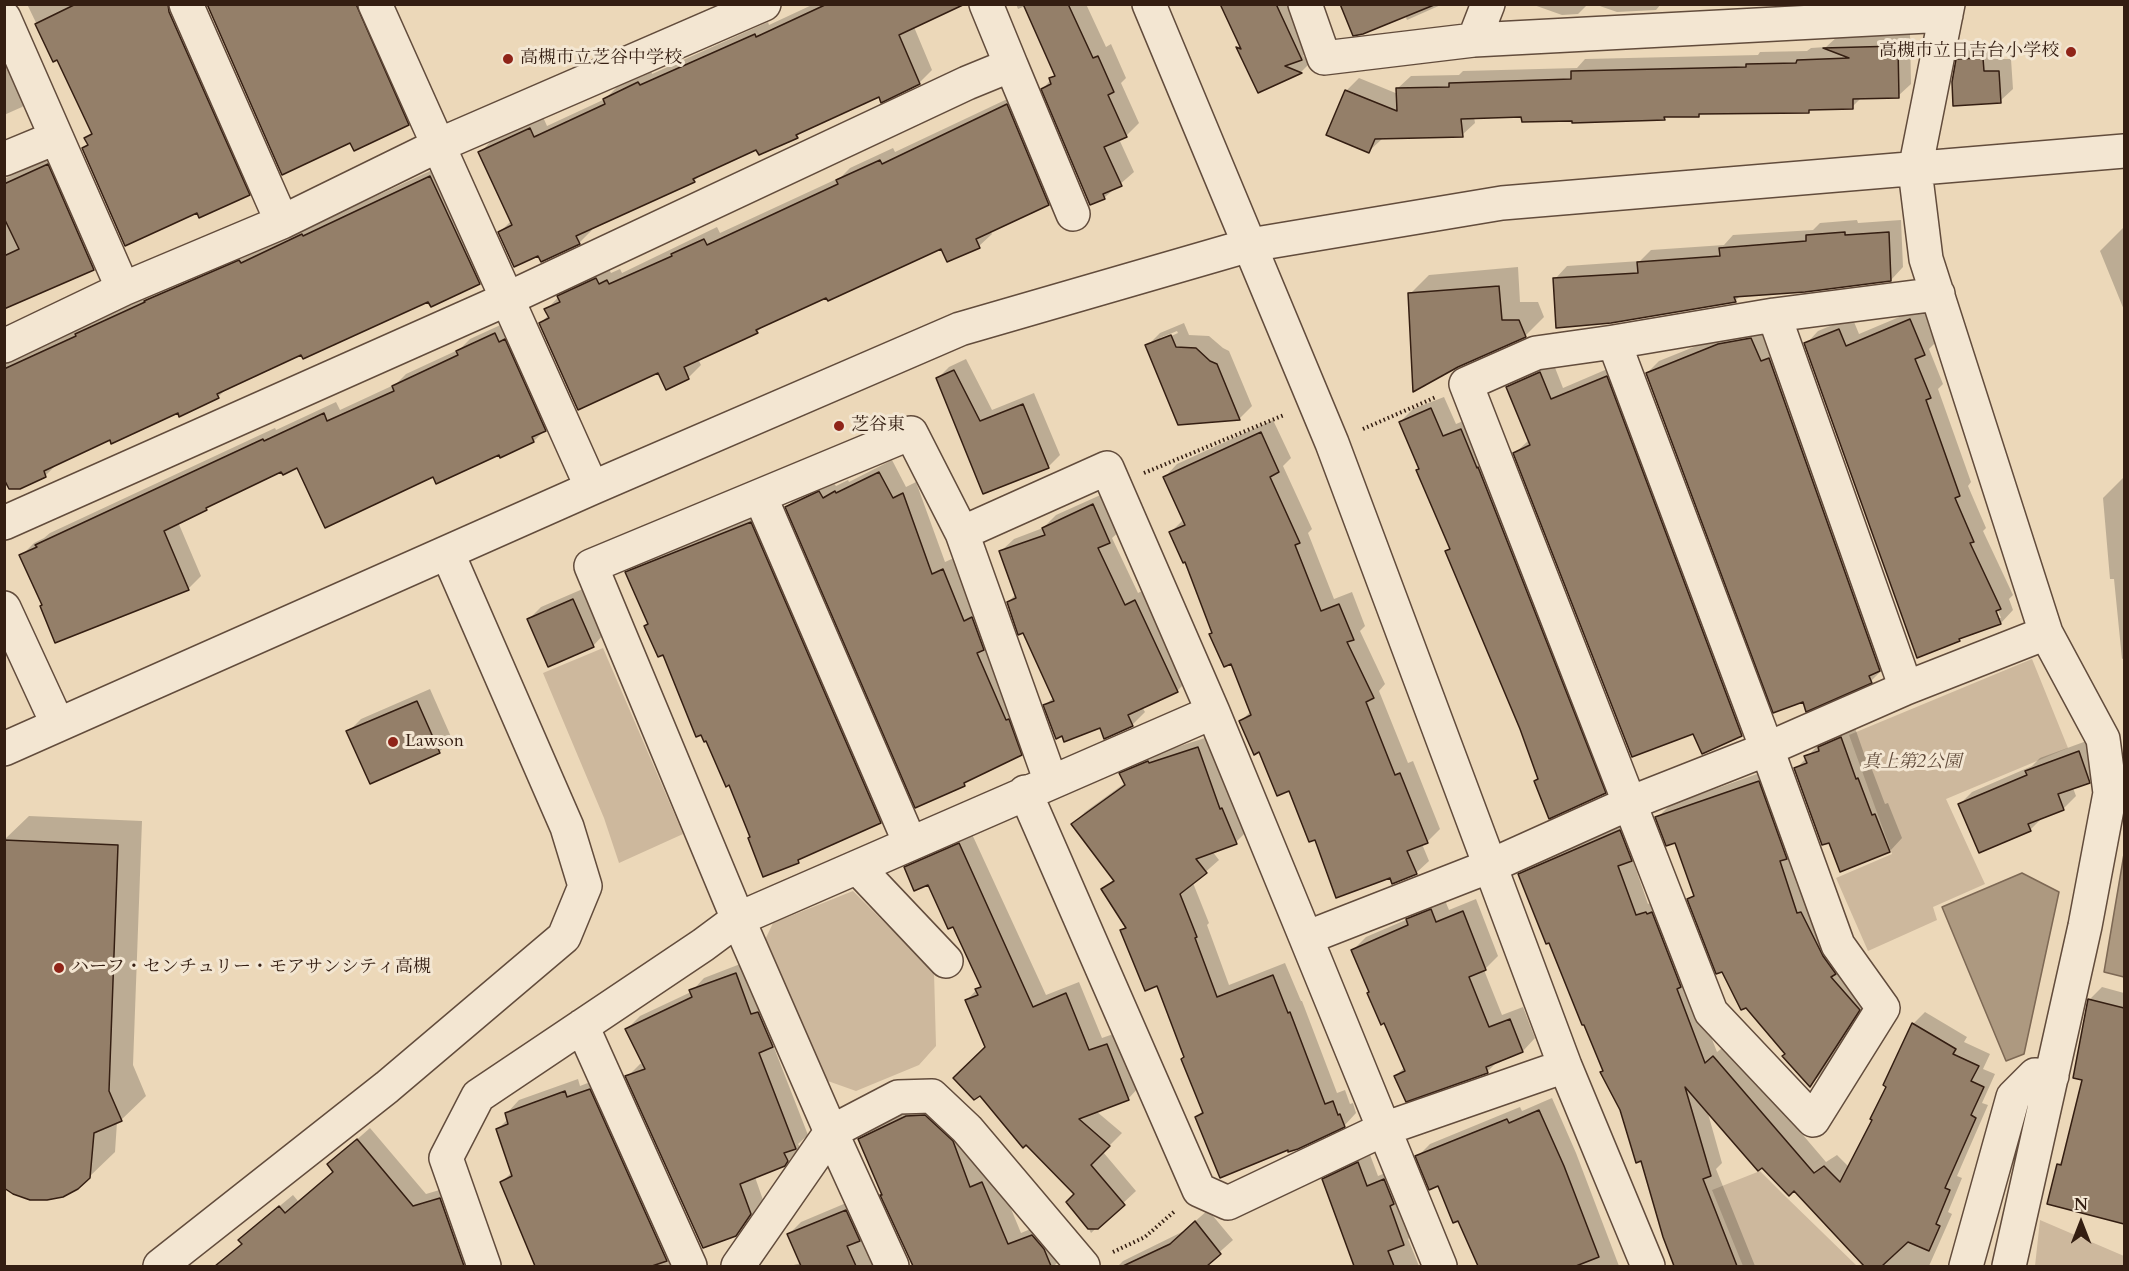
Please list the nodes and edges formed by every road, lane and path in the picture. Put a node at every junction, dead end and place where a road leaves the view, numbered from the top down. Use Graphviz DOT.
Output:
graph roads {
  1 [pos="186,4"];
  2 [pos="375,4"];
  3 [pos="764,4"];
  4 [pos="986,4"];
  5 [pos="1149,4"];
  6 [pos="1305,4"];
  7 [pos="1487,6"];
  8 [pos="1947,10"];
  9 [pos="1683,17"];
  10 [pos="4,18"];
  11 [pos="1474,40"];
  12 [pos="1011,65"];
  13 [pos="55,138"];
  14 [pos="439,145"];
  15 [pos="2124,151"];
  16 [pos="4,159"];
  17 [pos="1915,170"];
  18 [pos="1073,214"];
  19 [pos="282,222"];
  20 [pos="1250,245"];
  21 [pos="123,289"];
  22 [pos="1938,294"];
  23 [pos="507,299"];
  24 [pos="1774,315"];
  25 [pos="1614,342"];
  26 [pos="4,346"];
  27 [pos="1466,384"];
  28 [pos="1315,402"];
  29 [pos="1332,443"];
  30 [pos="1115,486"];
  31 [pos="592,488"];
  32 [pos="760,496"];
  33 [pos="4,523"];
  34 [pos="962,533"];
  35 [pos="448,554"];
  36 [pos="4,608"];
  37 [pos="2046,633"];
  38 [pos="1906,688"];
  39 [pos="1213,712"];
  40 [pos="58,725"];
  41 [pos="2114,738"];
  42 [pos="1767,748"];
  43 [pos="4,749"];
  44 [pos="1038,787"];
  45 [pos="1630,803"];
  46 [pos="910,843"];
  47 [pos="1490,866"];
  48 [pos="857,867"];
  49 [pos="738,919"];
  50 [pos="1306,938"];
  51 [pos="946,961"];
  52 [pos="582,1026"];
  53 [pos="1565,1066"];
  54 [pos="2052,1076"];
  55 [pos="1384,1129"];
  56 [pos="831,1132"];
  57 [pos="1199,1190"];
  58 [pos="1094,1262"];
  59 [pos="160,1266"];
  60 [pos="484,1266"];
  61 [pos="690,1266"];
  62 [pos="738,1266"];
  63 [pos="892,1266"];
  64 [pos="1440,1266"];
  65 [pos="1648,1266"];
  66 [pos="1966,1266"];
  67 [pos="2009,1266"];
  1 -- 19 [label="street"];
  2 -- 14 [label="street"];
  3 -- 14 [label="street"];
  4 -- 12 [label="street"];
  5 -- 20 [label="street"];
  6 -- 11 [label="street"];
  7 -- 11 [label="street"];
  8 -- 9 [label="street"];
  8 -- 17 [label="street"];
  9 -- 11 [label="street"];
  10 -- 13 [label="street"];
  12 -- 18 [label="street"];
  12 -- 23 [label="street"];
  13 -- 16 [label="street"];
  13 -- 21 [label="street"];
  14 -- 19 [label="street"];
  14 -- 23 [label="street"];
  15 -- 17 [label="street"];
  17 -- 20 [label="street"];
  17 -- 22 [label="street"];
  19 -- 21 [label="street"];
  20 -- 28 [label="street"];
  20 -- 31 [label="street"];
  21 -- 26 [label="street"];
  22 -- 24 [label="street"];
  22 -- 37 [label="street"];
  23 -- 31 [label="street"];
  23 -- 33 [label="street"];
  24 -- 25 [label="street"];
  24 -- 38 [label="street"];
  25 -- 27 [label="street"];
  25 -- 42 [label="street"];
  27 -- 29 [label="path"];
  27 -- 45 [label="street"];
  28 -- 29 [label="street"];
  28 -- 30 [label="path"];
  29 -- 47 [label="street"];
  30 -- 34 [label="street"];
  30 -- 39 [label="street"];
  31 -- 35 [label="street"];
  32 -- 34 [label="street"];
  32 -- 46 [label="street"];
  32 -- 49 [label="street"];
  34 -- 44 [label="street"];
  35 -- 40 [label="street"];
  35 -- 59 [label="street"];
  36 -- 40 [label="street"];
  37 -- 38 [label="street"];
  37 -- 41 [label="street"];
  38 -- 42 [label="street"];
  39 -- 44 [label="street"];
  39 -- 50 [label="street"];
  40 -- 43 [label="street"];
  41 -- 54 [label="street"];
  42 -- 45 [label="street"];
  42 -- 45 [label="street"];
  44 -- 46 [label="street"];
  44 -- 57 [label="street"];
  45 -- 47 [label="street"];
  46 -- 48 [label="street"];
  47 -- 50 [label="street"];
  47 -- 53 [label="street"];
  48 -- 49 [label="street"];
  48 -- 51 [label="street"];
  49 -- 52 [label="street"];
  49 -- 56 [label="street"];
  50 -- 55 [label="street"];
  52 -- 60 [label="street"];
  52 -- 61 [label="street"];
  53 -- 55 [label="street"];
  53 -- 65 [label="street"];
  54 -- 66 [label="street"];
  54 -- 67 [label="street"];
  55 -- 57 [label="street"];
  55 -- 64 [label="street"];
  56 -- 58 [label="street"];
  56 -- 62 [label="street"];
  56 -- 63 [label="street"];
  57 -- 58 [label="path"];
}
